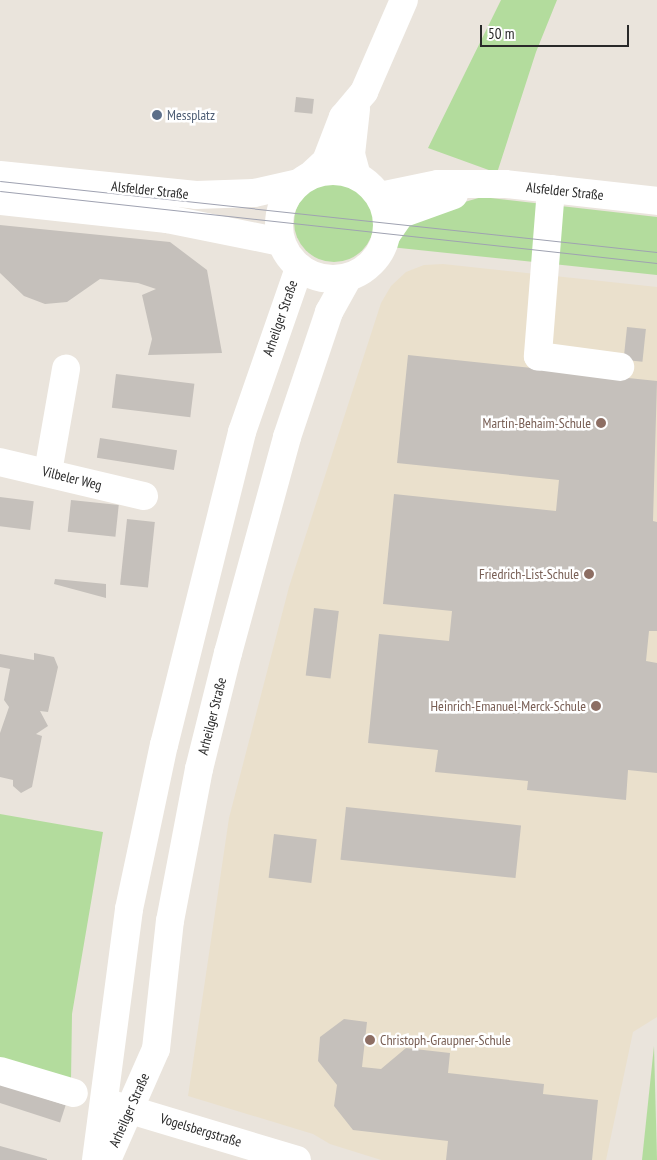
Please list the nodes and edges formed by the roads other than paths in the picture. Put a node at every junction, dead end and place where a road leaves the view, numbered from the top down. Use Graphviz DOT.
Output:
graph roads {
  1 [pos="404,0"];
  2 [pos="356,106"];
  3 [pos="0,175"];
  4 [pos="357,176"];
  5 [pos="305,179"];
  6 [pos="473,187"];
  7 [pos="552,189"];
  8 [pos="380,196"];
  9 [pos="0,201"];
  10 [pos="657,201"];
  11 [pos="387,234"];
  12 [pos="281,242"];
  13 [pos="299,268"];
  14 [pos="348,278"];
  15 [pos="620,367"];
  16 [pos="66,369"];
  17 [pos="0,462"];
  18 [pos="48,472"];
  19 [pos="144,496"];
  20 [pos="0,1071"];
  21 [pos="74,1093"];
  22 [pos="103,1102"];
  23 [pos="131,1109"];
  24 [pos="96,1160"];
  25 [pos="107,1160"];
  26 [pos="297,1160"];
  1 -- 2 [label="street"];
  2 -- 4 [label="street"];
  2 -- 5 [label="street"];
  3 -- 5 [label="street, Alsfelder Straße"];
  4 -- 5 [label="street"];
  4 -- 8 [label="street"];
  5 -- 12 [label="street"];
  6 -- 7 [label="street, Alsfelder Straße"];
  6 -- 8 [label="street, Alsfelder Straße"];
  6 -- 11 [label="street, Alsfelder Straße"];
  7 -- 10 [label="street, Alsfelder Straße"];
  7 -- 15 [label="street"];
  8 -- 11 [label="street"];
  9 -- 12 [label="street, Alsfelder Straße"];
  11 -- 14 [label="street"];
  12 -- 13 [label="street, Arheilger Straße"];
  13 -- 14 [label="street, Arheilger Straße"];
  13 -- 22 [label="street, Arheilger Straße"];
  14 -- 23 [label="street, Arheilger Straße"];
  16 -- 18 [label="street"];
  17 -- 18 [label="street, Vilbeler Weg"];
  18 -- 19 [label="street, Vilbeler Weg"];
  20 -- 21 [label="street"];
  22 -- 23 [label="street, Vogelsbergstraße"];
  22 -- 24 [label="street, Arheilger Straße"];
  23 -- 25 [label="street, Arheilger Straße"];
  23 -- 26 [label="street, Vogelsbergstraße"];
}
